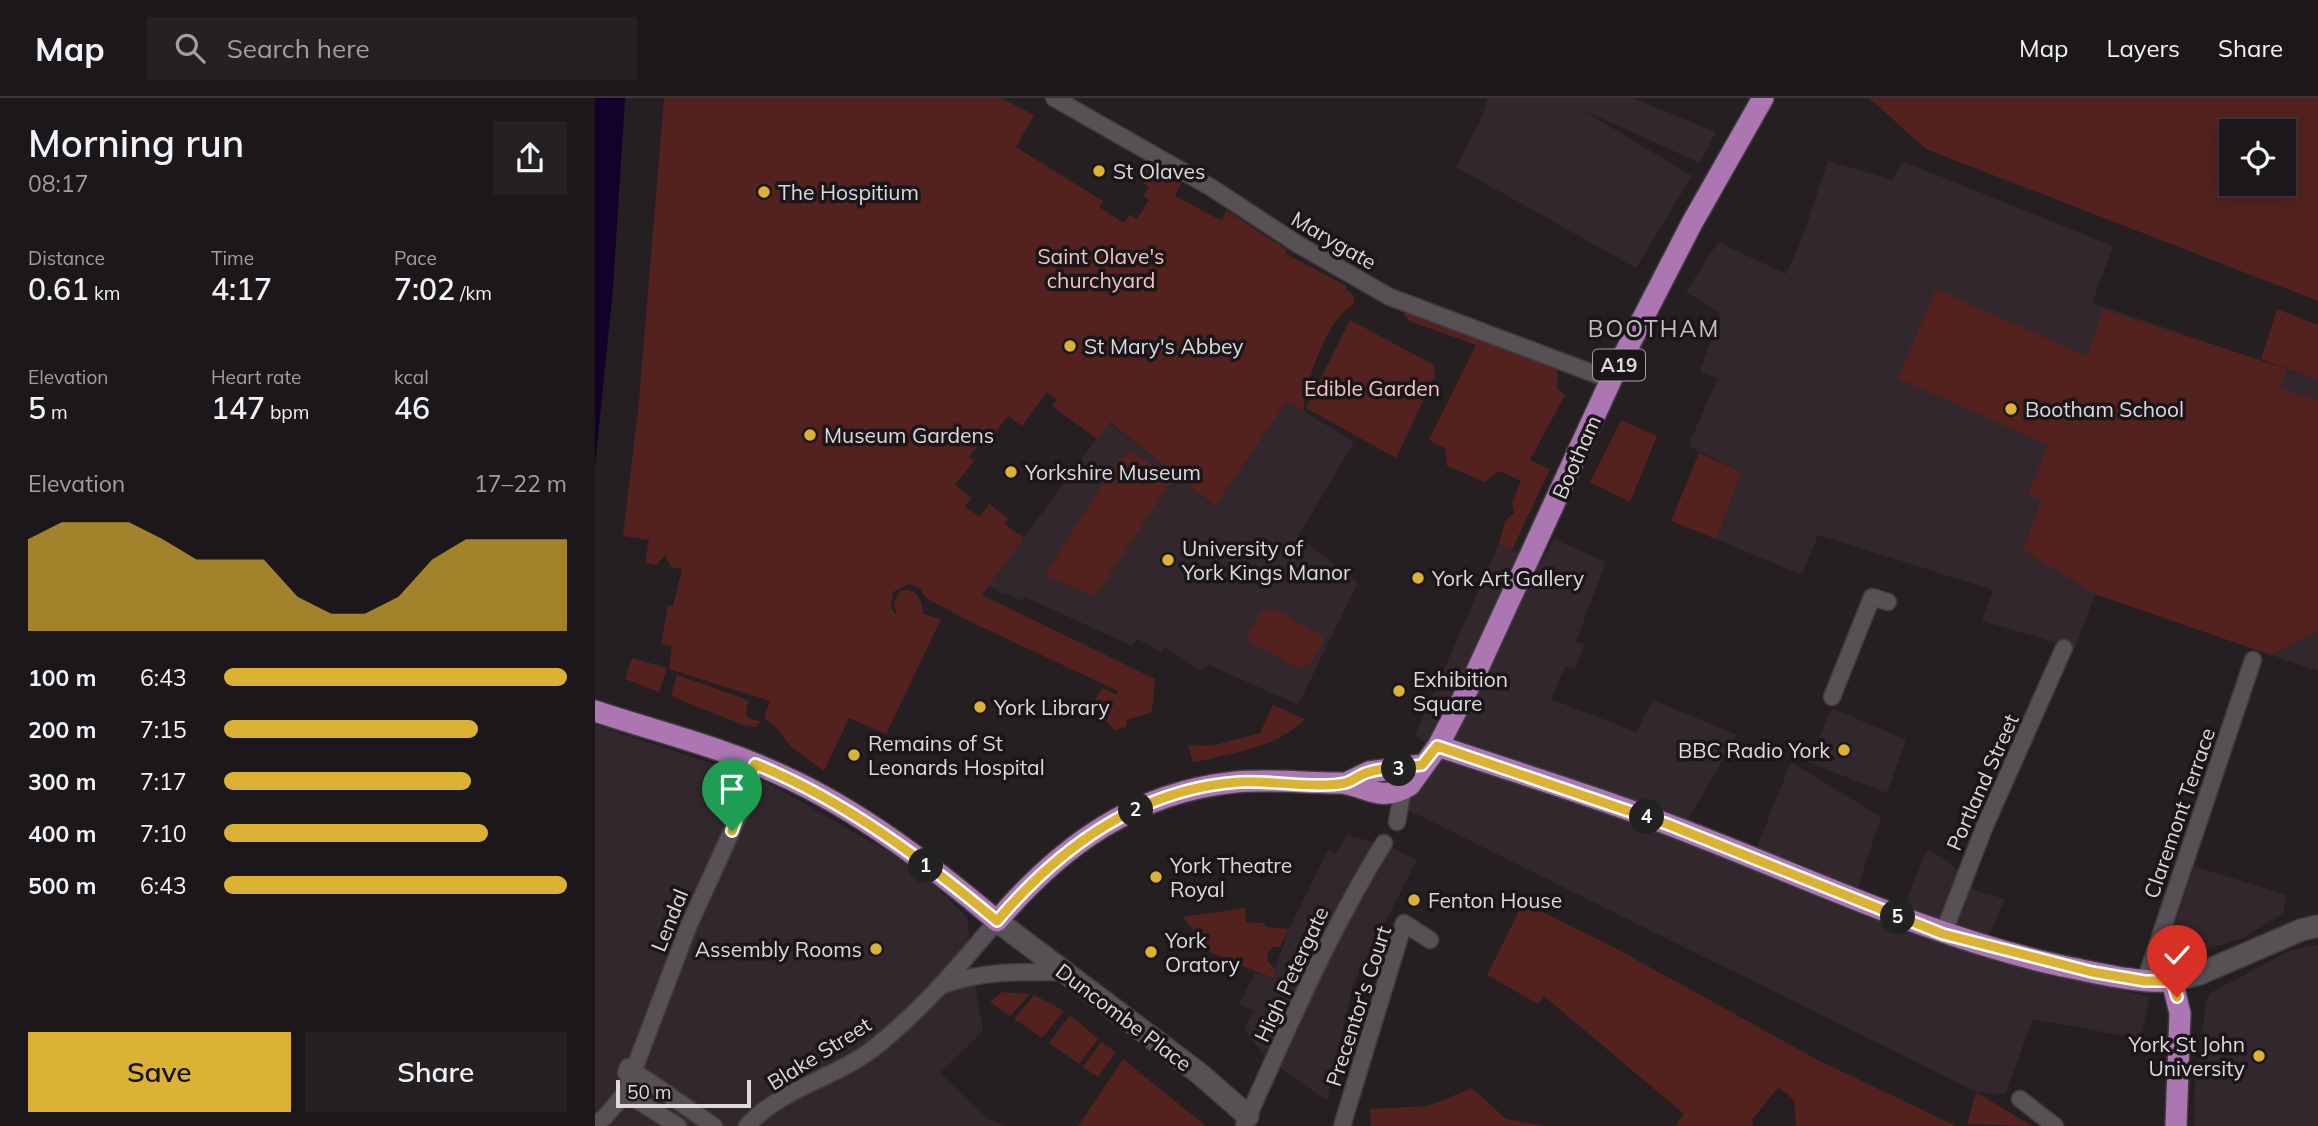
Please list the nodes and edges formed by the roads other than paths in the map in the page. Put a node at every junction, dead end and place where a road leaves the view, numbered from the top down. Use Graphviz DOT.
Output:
graph roads {
  1 [pos="1054,98"];
  2 [pos="1763,98"];
  3 [pos="1611,380"];
  4 [pos="1888,602"];
  5 [pos="2064,648"];
  6 [pos="2253,660"];
  7 [pos="1832,697"];
  8 [pos="595,711"];
  9 [pos="1437,746"];
  10 [pos="755,764"];
  11 [pos="1422,765"];
  12 [pos="1346,783"];
  13 [pos="1403,789"];
  14 [pos="1397,822"];
  15 [pos="1384,844"];
  16 [pos="997,921"];
  17 [pos="2318,926"];
  18 [pos="1943,934"];
  19 [pos="1430,940"];
  20 [pos="1066,972"];
  21 [pos="2145,981"];
  22 [pos="2172,981"];
  23 [pos="943,985"];
  24 [pos="632,1069"];
  25 [pos="625,1093"];
  26 [pos="2020,1099"];
  27 [pos="684,1105"];
  28 [pos="595,1122"];
  29 [pos="1248,1123"];
  30 [pos="675,1125"];
  31 [pos="714,1126"];
  32 [pos="747,1126"];
  33 [pos="1342,1126"];
  34 [pos="2055,1126"];
  35 [pos="2176,1126"];
  1 -- 3 [label="street, Marygate"];
  2 -- 3 [label="main road, Bootham / A19"];
  3 -- 9 [label="main road, Bootham / A19"];
  4 -- 7 [label="street"];
  5 -- 18 [label="street, Portland Street"];
  6 -- 21 [label="street, Claremont Terrace"];
  8 -- 10 [label="main road"];
  9 -- 11 [label="main road, Bootham"];
  9 -- 18 [label="main road"];
  10 -- 16 [label="main road"];
  10 -- 24 [label="street, Lendal"];
  11 -- 12 [label="main road"];
  11 -- 13 [label="main road, Bootham"];
  12 -- 13 [label="main road"];
  12 -- 16 [label="main road"];
  13 -- 14 [label="street"];
  15 -- 29 [label="street, High Petergate"];
  16 -- 20 [label="street, Duncombe Place"];
  16 -- 23 [label="street, Blake Street"];
  17 -- 22 [label="street"];
  18 -- 21 [label="main road"];
  19 -- 33 [label="street, Precentor's Court"];
  20 -- 23 [label="street, Blake Street"];
  20 -- 29 [label="street, Duncombe Place"];
  21 -- 22 [label="main road"];
  22 -- 35 [label="main road"];
  23 -- 32 [label="street, Blake Street"];
  24 -- 25 [label="street, Lendal"];
  24 -- 27 [label="street"];
  24 -- 28 [label="street"];
  25 -- 28 [label="street"];
  25 -- 30 [label="street"];
  26 -- 34 [label="street"];
  27 -- 30 [label="street"];
  27 -- 31 [label="street"];
}
